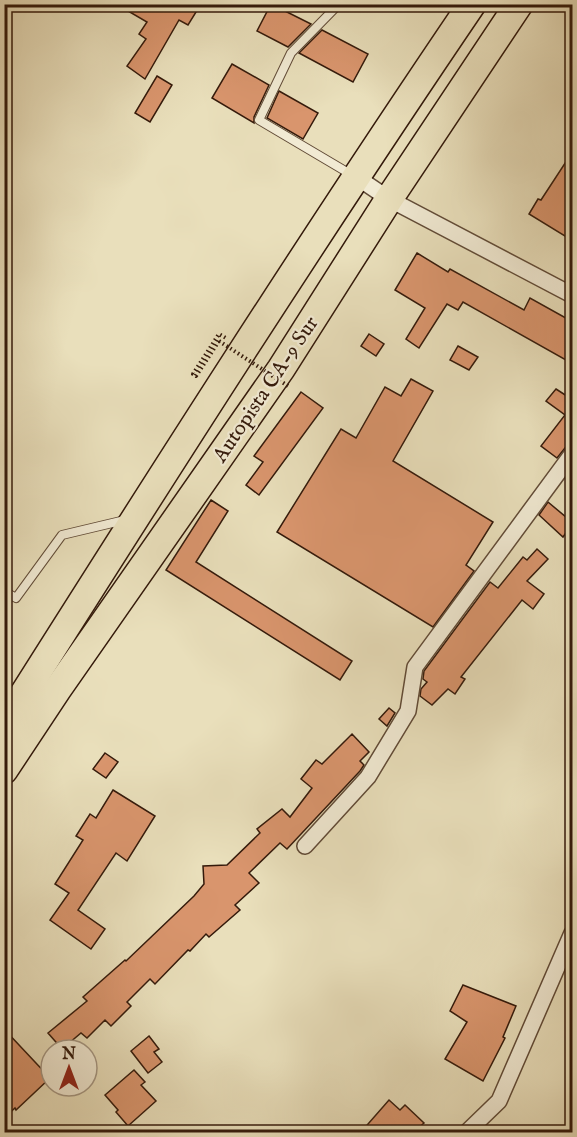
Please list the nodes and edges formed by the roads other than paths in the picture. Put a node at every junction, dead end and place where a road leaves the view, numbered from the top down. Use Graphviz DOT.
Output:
graph roads {
  1 [pos="339,4"];
  2 [pos="472,4"];
  3 [pos="519,4"];
  4 [pos="355,176"];
  5 [pos="389,199"];
  6 [pos="573,295"];
  7 [pos="573,454"];
  8 [pos="135,518"];
  9 [pos="4,591"];
  10 [pos="4,725"];
  11 [pos="4,770"];
  12 [pos="305,846"];
  13 [pos="573,933"];
  14 [pos="467,1132"];
  1 -- 4 [label="lane"];
  2 -- 4 [label="highway, Autopista CA-9 Sur"];
  3 -- 5 [label="highway, Autopista CA-9 Sur"];
  4 -- 5 [label="street"];
  4 -- 8 [label="highway, Autopista CA-9 Sur"];
  5 -- 6 [label="street"];
  5 -- 11 [label="highway, Autopista CA-9 Sur"];
  7 -- 12 [label="street"];
  8 -- 9 [label="lane"];
  8 -- 10 [label="highway, Autopista CA-9 Sur"];
  13 -- 14 [label="street"];
}
